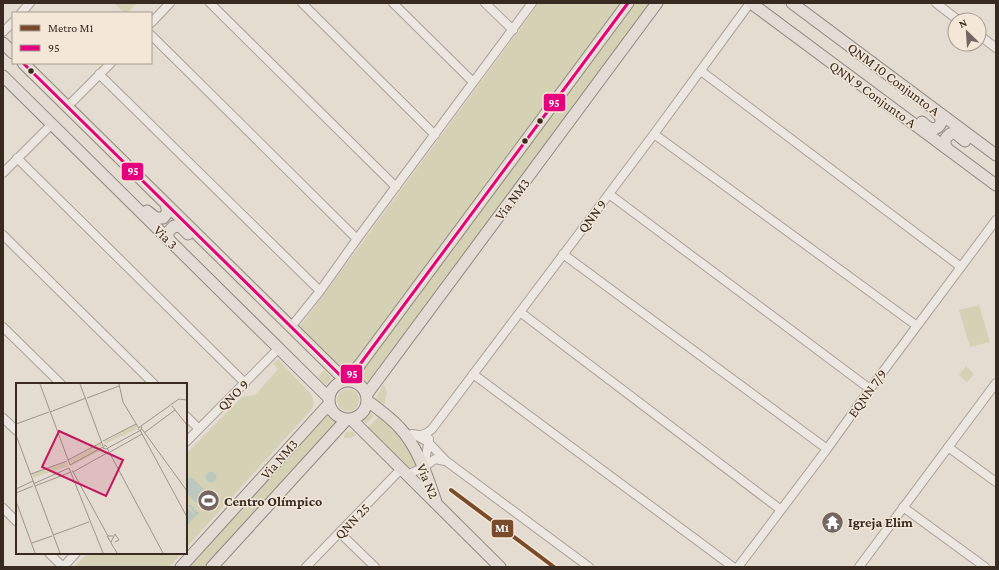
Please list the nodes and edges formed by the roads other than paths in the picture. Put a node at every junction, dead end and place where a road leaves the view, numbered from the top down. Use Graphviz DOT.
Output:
graph roads {
  1 [pos="170,3"];
  2 [pos="210,3"];
  3 [pos="302,3"];
  4 [pos="393,3"];
  5 [pos="485,3"];
  6 [pos="532,3"];
  7 [pos="628,3"];
  8 [pos="657,3"];
  9 [pos="750,3"];
  10 [pos="792,3"];
  11 [pos="936,3"];
  12 [pos="28,4"];
  13 [pos="22,12"];
  14 [pos="948,12"];
  15 [pos="152,22"];
  16 [pos="12,23"];
  17 [pos="513,30"];
  18 [pos="3,32"];
  19 [pos="152,37"];
  20 [pos="987,41"];
  21 [pos="3,43"];
  22 [pos="996,48"];
  23 [pos="12,52"];
  24 [pos="24,64"];
  25 [pos="110,64"];
  26 [pos="839,69"];
  27 [pos="701,71"];
  28 [pos="99,74"];
  29 [pos="3,76"];
  30 [pos="473,82"];
  31 [pos="67,107"];
  32 [pos="934,109"];
  33 [pos="52,124"];
  34 [pos="654,134"];
  35 [pos="435,135"];
  36 [pos="946,148"];
  37 [pos="996,155"];
  38 [pos="17,158"];
  39 [pos="996,163"];
  40 [pos="3,173"];
  41 [pos="102,174"];
  42 [pos="996,185"];
  43 [pos="396,187"];
  44 [pos="609,194"];
  45 [pos="166,205"];
  46 [pos="996,220"];
  47 [pos="3,235"];
  48 [pos="357,239"];
  49 [pos="169,240"];
  50 [pos="563,254"];
  51 [pos="961,267"];
  52 [pos="249,286"];
  53 [pos="320,291"];
  54 [pos="520,312"];
  55 [pos="291,326"];
  56 [pos="917,326"];
  57 [pos="3,327"];
  58 [pos="279,348"];
  59 [pos="473,374"];
  60 [pos="346,381"];
  61 [pos="60,383"];
  62 [pos="153,383"];
  63 [pos="244,383"];
  64 [pos="996,384"];
  65 [pos="870,389"];
  66 [pos="367,397"];
  67 [pos="329,401"];
  68 [pos="187,417"];
  69 [pos="3,418"];
  70 [pos="349,420"];
  71 [pos="399,426"];
  72 [pos="200,429"];
  73 [pos="432,429"];
  74 [pos="16,431"];
  75 [pos="412,434"];
  76 [pos="187,441"];
  77 [pos="428,442"];
  78 [pos="948,447"];
  79 [pos="827,449"];
  80 [pos="446,461"];
  81 [pos="424,466"];
  82 [pos="402,472"];
  83 [pos="996,482"];
  84 [pos="438,506"];
  85 [pos="3,508"];
  86 [pos="903,508"];
  87 [pos="781,510"];
  88 [pos="16,521"];
  89 [pos="340,533"];
  90 [pos="50,554"];
  91 [pos="75,554"];
  92 [pos="63,567"];
  93 [pos="181,567"];
  94 [pos="212,567"];
  95 [pos="306,567"];
  96 [pos="375,567"];
  97 [pos="500,567"];
  98 [pos="590,567"];
  99 [pos="733,567"];
  100 [pos="738,567"];
  101 [pos="859,567"];
  102 [pos="985,567"];
  1 -- 15 [label="street"];
  2 -- 43 [label="street"];
  3 -- 35 [label="street"];
  4 -- 30 [label="street"];
  5 -- 17 [label="street"];
  6 -- 17 [label="street"];
  7 -- 60 [label="main road, Via NM3"];
  8 -- 66 [label="main road, Via NM3"];
  9 -- 26 [label="main road, QNN 9 Conjunto A"];
  9 -- 27 [label="street, QNN 9"];
  10 -- 32 [label="main road, QNM 10 Conjunto A"];
  11 -- 14 [label="street"];
  12 -- 13 [label="street"];
  16 -- 18 [label="street"];
  17 -- 30 [label="street"];
  19 -- 48 [label="street"];
  20 -- 22 [label="street"];
  21 -- 23 [label="main road"];
  24 -- 31 [label="main road, Via 3"];
  25 -- 28 [label="street"];
  26 -- 32 [label="main road"];
  26 -- 36 [label="main road, QNN 9 Conjunto A"];
  27 -- 34 [label="street, QNN 9"];
  27 -- 51 [label="street"];
  28 -- 31 [label="street"];
  28 -- 53 [label="street"];
  29 -- 33 [label="main road, Via 3"];
  30 -- 35 [label="street"];
  31 -- 45 [label="main road, Via 3"];
  32 -- 37 [label="main road, QNM 10 Conjunto A"];
  33 -- 38 [label="street"];
  33 -- 41 [label="main road, Via 3"];
  34 -- 44 [label="street, QNN 9"];
  34 -- 56 [label="street"];
  35 -- 43 [label="street"];
  36 -- 39 [label="main road"];
  36 -- 42 [label="main road, QNN 9 Conjunto A"];
  38 -- 40 [label="street"];
  38 -- 63 [label="street"];
  41 -- 45 [label="main road"];
  41 -- 49 [label="main road, Via 3"];
  43 -- 48 [label="street"];
  44 -- 50 [label="street, QNN 9"];
  44 -- 65 [label="street"];
  45 -- 52 [label="main road, Via 3"];
  46 -- 51 [label="street, EQNN 7/9"];
  47 -- 62 [label="street"];
  48 -- 53 [label="street"];
  49 -- 52 [label="main road"];
  49 -- 58 [label="main road, Via 3"];
  50 -- 54 [label="street, QNN 9"];
  50 -- 79 [label="street"];
  51 -- 56 [label="street, EQNN 7/9"];
  52 -- 55 [label="main road, Via 3"];
  53 -- 55 [label="street"];
  54 -- 59 [label="street, QNN 9"];
  54 -- 87 [label="street"];
  55 -- 60 [label="main road, Via 3"];
  56 -- 65 [label="street, EQNN 7/9"];
  57 -- 61 [label="street"];
  58 -- 63 [label="street, QNO 9"];
  58 -- 67 [label="main road, Via 3"];
  59 -- 73 [label="street, QNN 9"];
  59 -- 99 [label="street"];
  60 -- 66 [label="main road"];
  60 -- 67 [label="main road"];
  63 -- 72 [label="street, QNO 9"];
  64 -- 78 [label="street"];
  65 -- 79 [label="street, EQNN 7/9"];
  66 -- 70 [label="main road"];
  66 -- 71 [label="main road, Via N2"];
  67 -- 70 [label="main road"];
  67 -- 93 [label="main road, Via NM3"];
  68 -- 72 [label="street"];
  69 -- 74 [label="street"];
  70 -- 82 [label="main road, Via N2"];
  70 -- 94 [label="main road, Via NM3"];
  71 -- 75 [label="street"];
  71 -- 81 [label="main road, Via N2"];
  72 -- 76 [label="street, QNO 9"];
  73 -- 75 [label="street"];
  73 -- 77 [label="street, QNN 9"];
  75 -- 77 [label="street"];
  77 -- 80 [label="street"];
  77 -- 81 [label="street, QNN 9"];
  78 -- 83 [label="street"];
  78 -- 86 [label="street"];
  79 -- 87 [label="street, EQNN 7/9"];
  80 -- 81 [label="street"];
  80 -- 98 [label="street"];
  81 -- 82 [label="street"];
  81 -- 84 [label="main road, Via N2"];
  82 -- 84 [label="main road, Via N2"];
  82 -- 89 [label="street, QNN 25"];
  84 -- 97 [label="main road"];
  85 -- 88 [label="street"];
  86 -- 101 [label="street"];
  86 -- 102 [label="street"];
  87 -- 100 [label="street, EQNN 7/9"];
  89 -- 95 [label="street, QNN 25"];
  89 -- 96 [label="street"];
  90 -- 92 [label="street"];
  91 -- 92 [label="street"];
}
